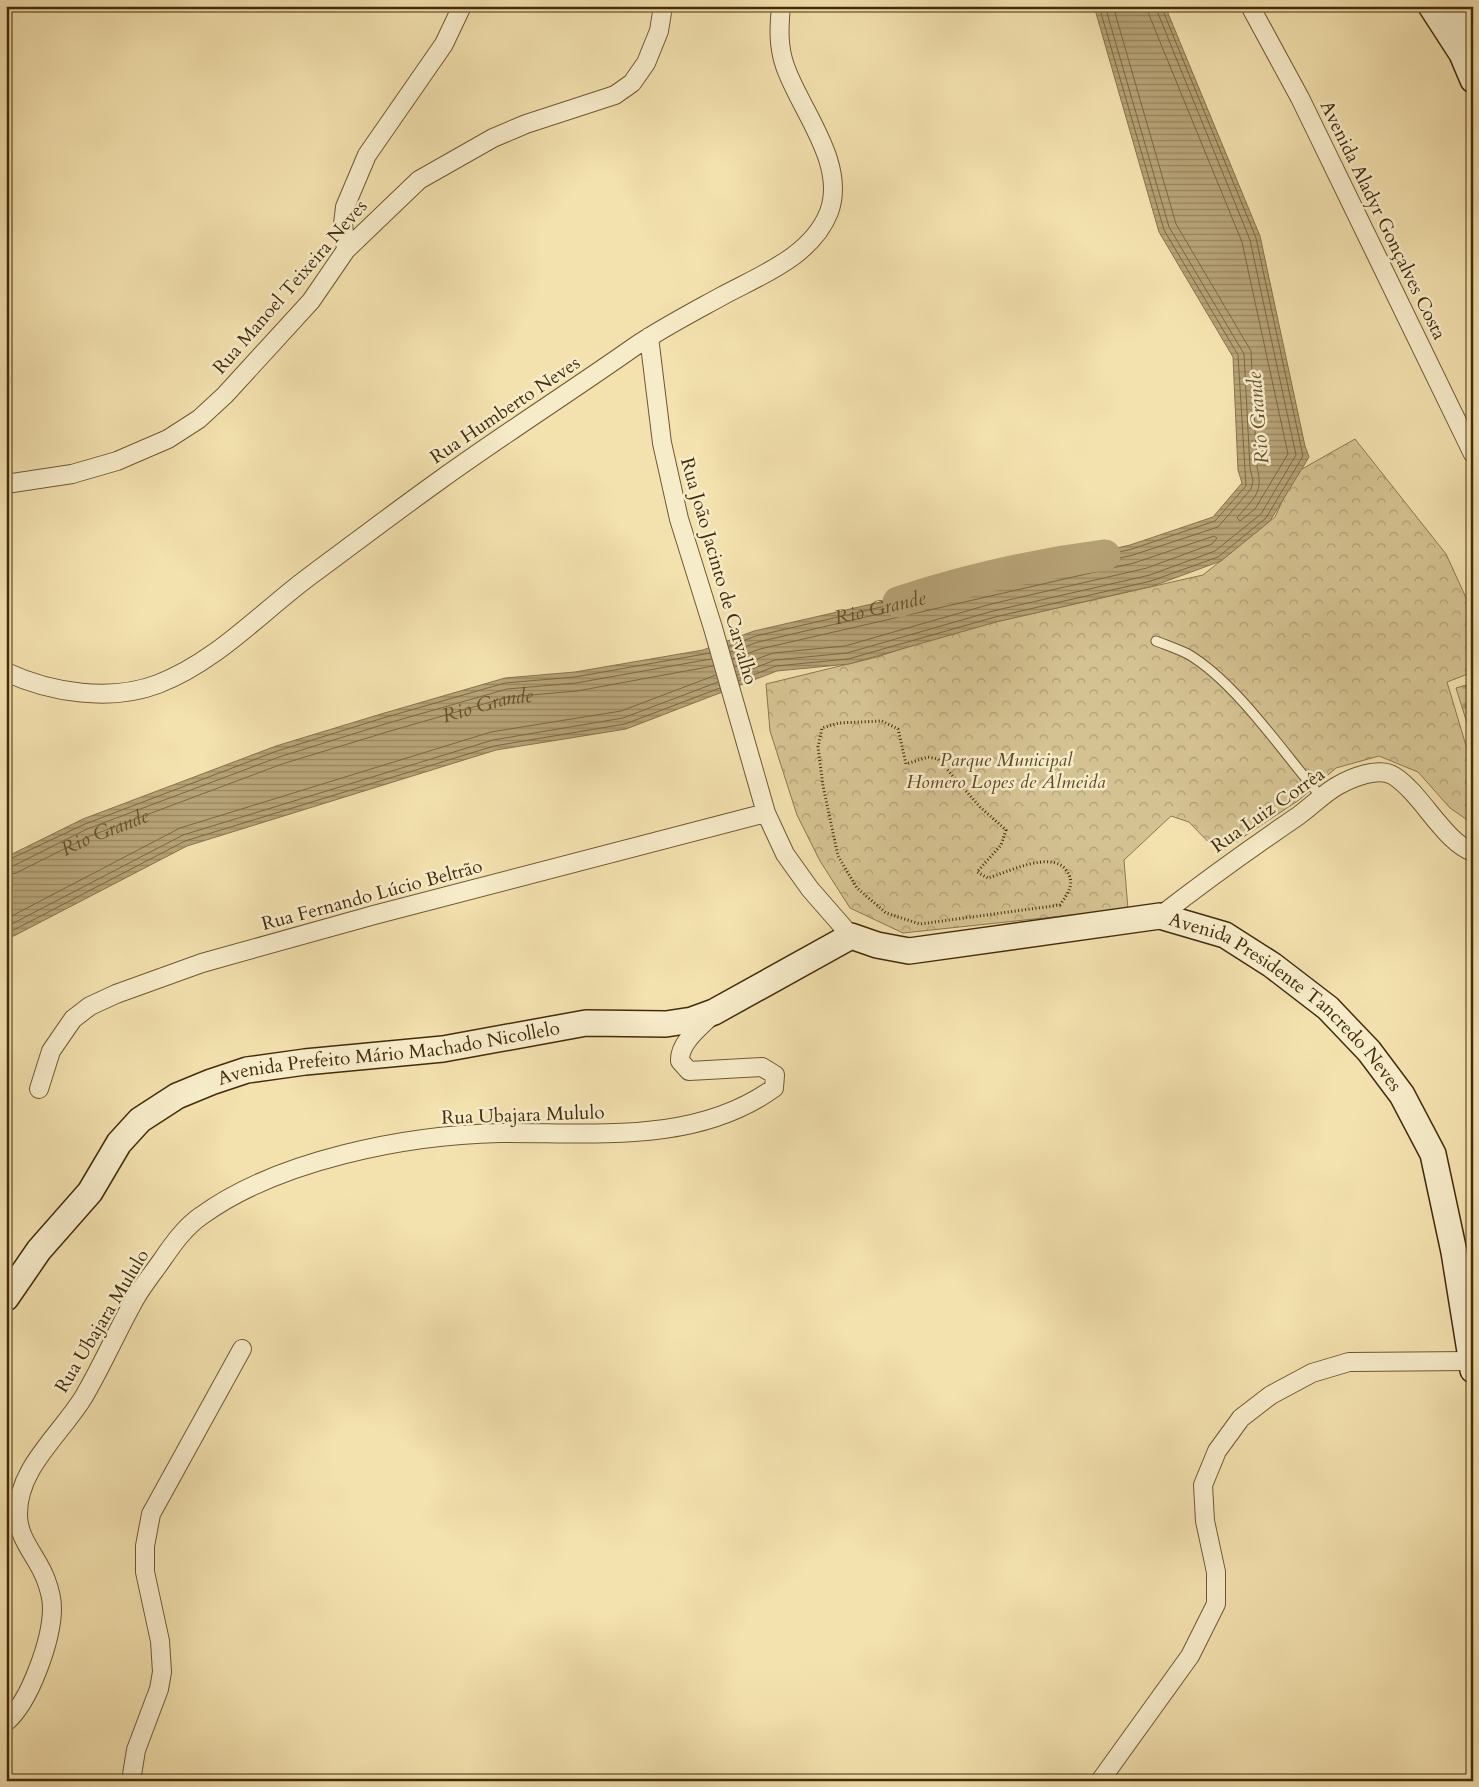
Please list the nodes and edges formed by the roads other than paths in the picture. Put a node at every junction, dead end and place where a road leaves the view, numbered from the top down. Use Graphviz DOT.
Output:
graph roads {
  1 [pos="462,6"];
  2 [pos="663,6"];
  3 [pos="781,6"];
  4 [pos="1250,6"];
  5 [pos="1431,6"];
  6 [pos="1458,6"];
  7 [pos="1473,28"];
  8 [pos="1473,80"];
  9 [pos="346,250"];
  10 [pos="648,337"];
  11 [pos="1473,454"];
  12 [pos="6,484"];
  13 [pos="1156,641"];
  14 [pos="6,672"];
  15 [pos="1322,798"];
  16 [pos="766,813"];
  17 [pos="1473,852"];
  18 [pos="1160,916"];
  19 [pos="850,936"];
  20 [pos="714,1012"];
  21 [pos="39,1089"];
  22 [pos="6,1298"];
  23 [pos="242,1349"];
  24 [pos="1472,1366"];
  25 [pos="6,1722"];
  26 [pos="131,1781"];
  27 [pos="1100,1781"];
  1 -- 9 [label="street"];
  2 -- 9 [label="street, Rua Manoel Teixeira Neves"];
  3 -- 10 [label="street, Rua Humberto Neves"];
  4 -- 11 [label="street, Avenida Aladyr Gonçalves Costa"];
  5 -- 8 [label="street"];
  6 -- 7 [label="street"];
  9 -- 12 [label="street, Rua Manoel Teixeira Neves"];
  10 -- 14 [label="street, Rua Humberto Neves"];
  10 -- 16 [label="street, Rua João Jacinto de Carvalho"];
  13 -- 15 [label="lane"];
  15 -- 17 [label="street, Rua Luiz Corrêa"];
  15 -- 18 [label="street, Rua Luiz Corrêa"];
  16 -- 19 [label="street"];
  16 -- 21 [label="street, Rua Fernando Lúcio Beltrão"];
  18 -- 19 [label="street, Avenida Presidente Tancredo Neves"];
  18 -- 24 [label="street, Avenida Presidente Tancredo Neves"];
  19 -- 20 [label="street, Avenida Prefeito Mário Machado Nicollelo"];
  20 -- 22 [label="street, Avenida Prefeito Mário Machado Nicollelo"];
  20 -- 25 [label="street, Rua Ubajara Mululo"];
  23 -- 26 [label="street"];
  24 -- 27 [label="street"];
}
